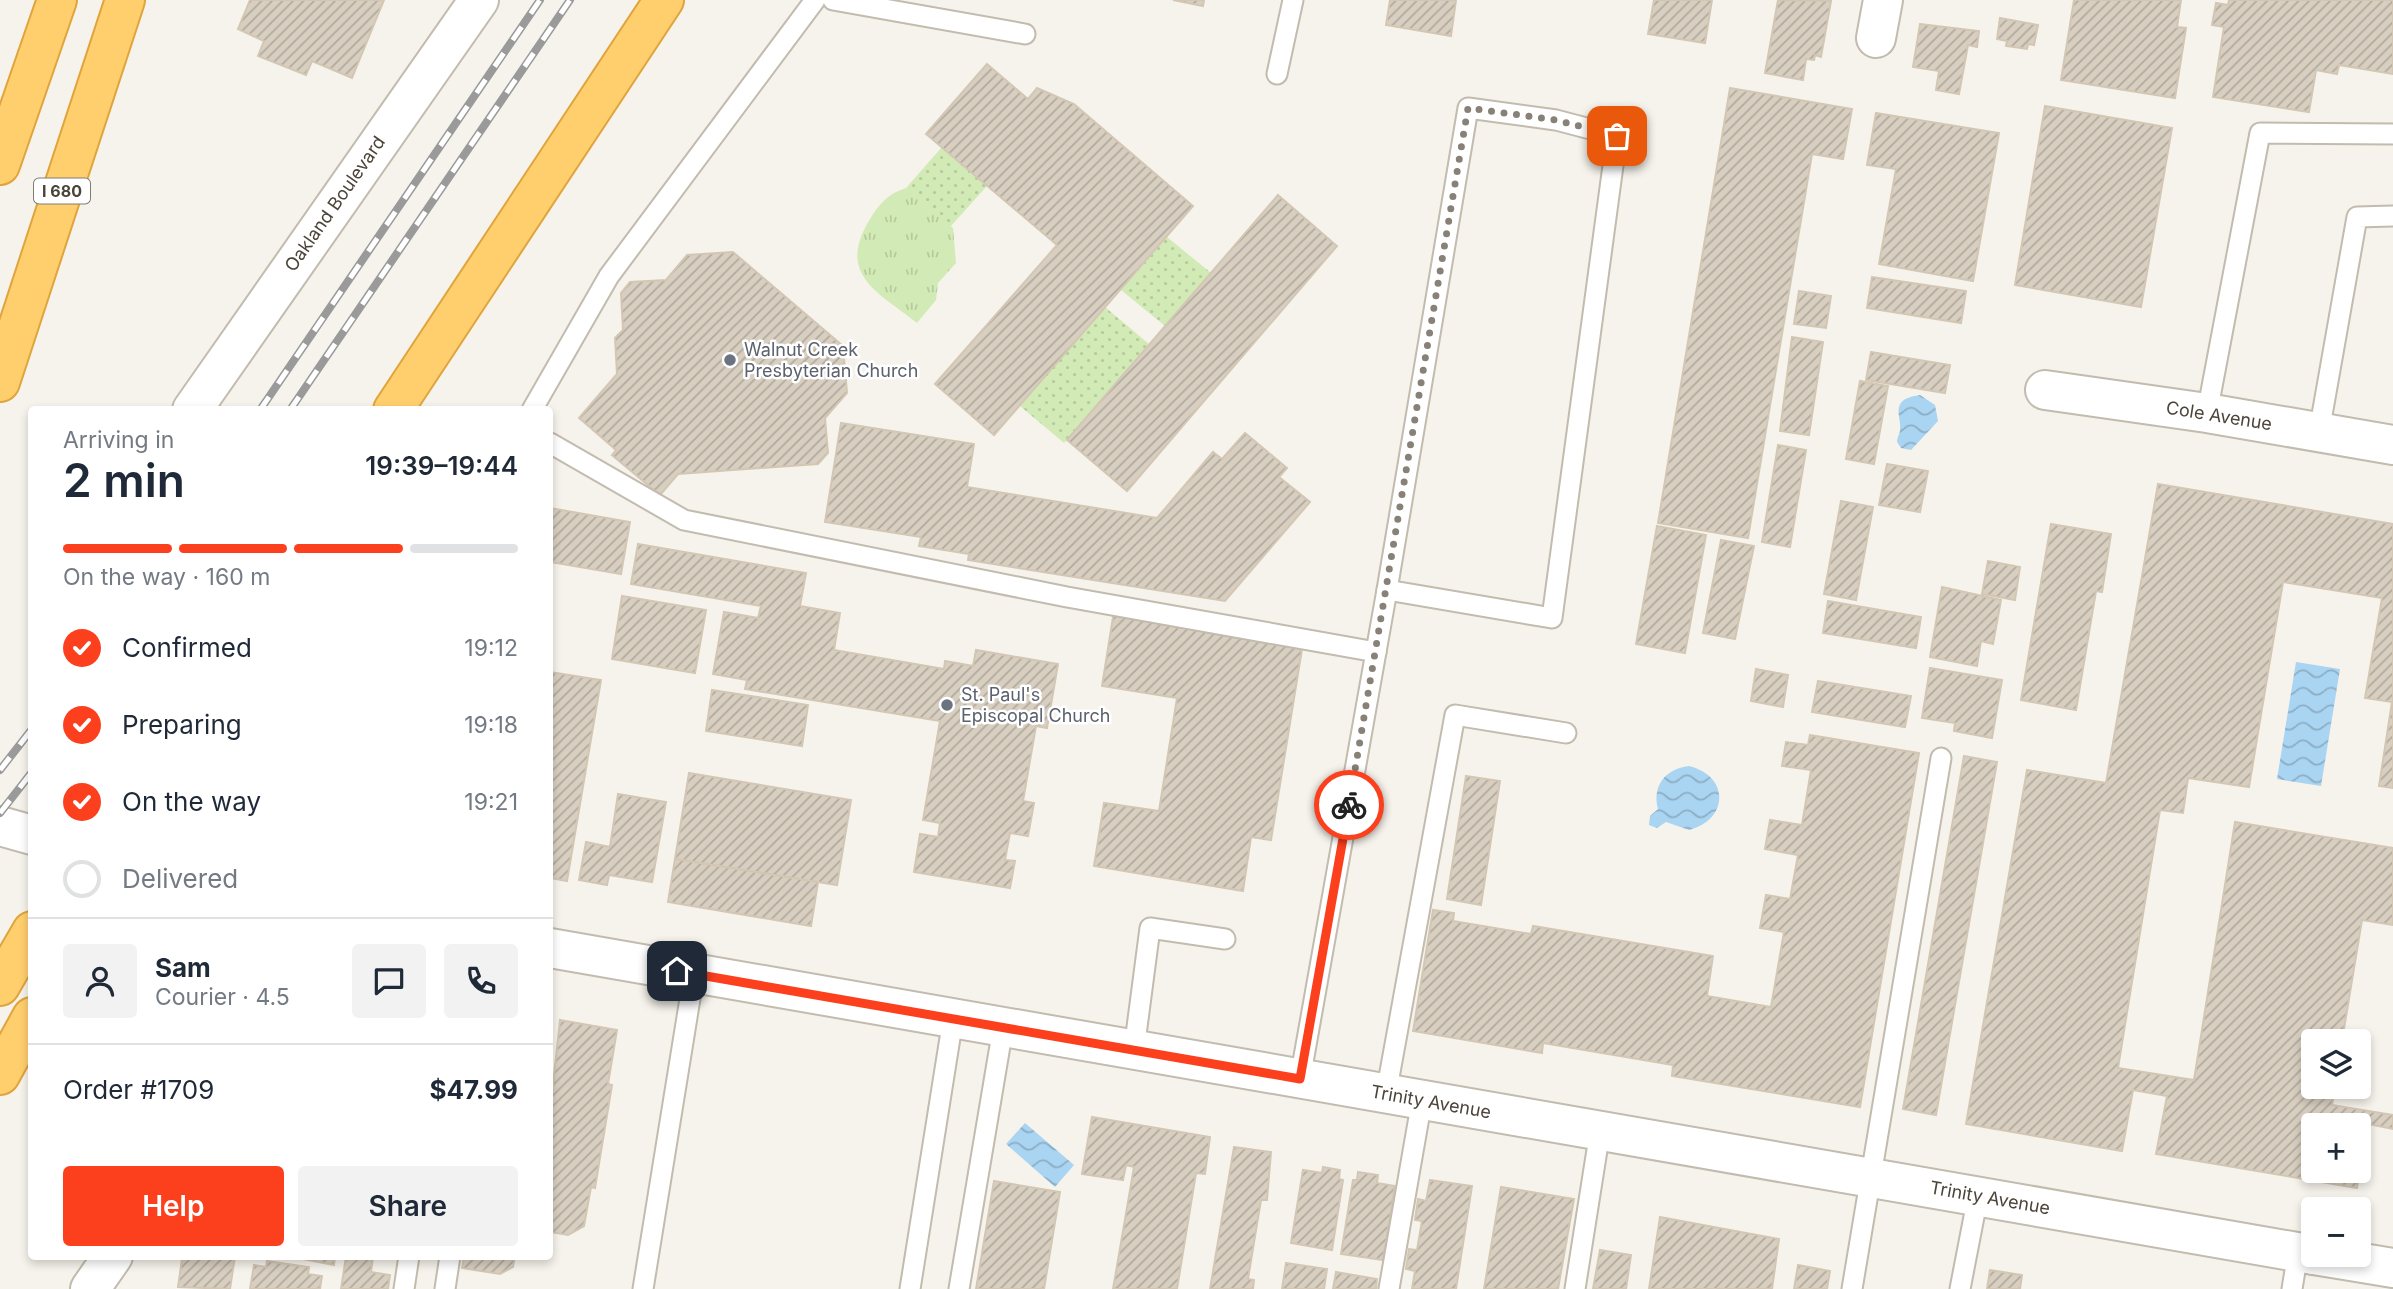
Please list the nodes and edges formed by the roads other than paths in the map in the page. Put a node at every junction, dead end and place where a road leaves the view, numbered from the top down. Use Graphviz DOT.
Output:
graph roads {
  1 [pos="57,0"];
  2 [pos="125,0"];
  3 [pos="480,0"];
  4 [pos="664,0"];
  5 [pos="815,0"];
  6 [pos="833,0"];
  7 [pos="1293,0"];
  8 [pos="1882,0"];
  9 [pos="1025,34"];
  10 [pos="1876,38"];
  11 [pos="1277,75"];
  12 [pos="2393,134"];
  13 [pos="0,165"];
  14 [pos="2393,216"];
  15 [pos="0,382"];
  16 [pos="2045,390"];
  17 [pos="195,406"];
  18 [pos="396,406"];
  19 [pos="534,406"];
  20 [pos="2207,413"];
  21 [pos="2319,432"];
  22 [pos="553,445"];
  23 [pos="2393,445"];
  24 [pos="1387,590"];
  25 [pos="1376,652"];
  26 [pos="1566,733"];
  27 [pos="1941,758"];
  28 [pos="0,826"];
  29 [pos="28,834"];
  30 [pos="28,938"];
  31 [pos="1225,939"];
  32 [pos="553,948"];
  33 [pos="694,974"];
  34 [pos="0,986"];
  35 [pos="953,1019"];
  36 [pos="28,1024"];
  37 [pos="1003,1028"];
  38 [pos="1134,1050"];
  39 [pos="0,1075"];
  40 [pos="1300,1079"];
  41 [pos="1404,1097"];
  42 [pos="1600,1131"];
  43 [pos="1871,1178"];
  44 [pos="1978,1196"];
  45 [pos="2301,1253"];
  46 [pos="110,1260"];
  47 [pos="408,1260"];
  48 [pos="449,1260"];
  49 [pos="2371,1264"];
  50 [pos="2303,1267"];
  51 [pos="2393,1268"];
  52 [pos="90,1289"];
  53 [pos="404,1289"];
  54 [pos="445,1289"];
  55 [pos="643,1289"];
  56 [pos="910,1289"];
  57 [pos="959,1289"];
  58 [pos="1389,1289"];
  59 [pos="1574,1289"];
  60 [pos="1852,1289"];
  61 [pos="1961,1289"];
  62 [pos="2292,1289"];
  1 -- 13 [label="highway"];
  2 -- 15 [label="highway, I 680"];
  3 -- 17 [label="street, Oakland Boulevard"];
  4 -- 18 [label="highway"];
  5 -- 19 [label="lane"];
  6 -- 9 [label="lane"];
  7 -- 11 [label="lane"];
  8 -- 10 [label="street"];
  12 -- 20 [label="lane"];
  14 -- 21 [label="lane"];
  16 -- 20 [label="street, Cole Avenue"];
  20 -- 21 [label="street, Cole Avenue"];
  21 -- 23 [label="street, Cole Avenue"];
  22 -- 25 [label="lane"];
  24 -- 24 [label="lane"];
  24 -- 25 [label="lane"];
  25 -- 40 [label="lane"];
  26 -- 41 [label="lane"];
  27 -- 43 [label="lane"];
  28 -- 29 [label="street"];
  30 -- 34 [label="highway"];
  31 -- 38 [label="lane"];
  32 -- 33 [label="street, Trinity Avenue"];
  33 -- 35 [label="street, Trinity Avenue"];
  33 -- 55 [label="lane"];
  35 -- 37 [label="street, Trinity Avenue"];
  35 -- 56 [label="lane"];
  36 -- 39 [label="highway"];
  37 -- 38 [label="street, Trinity Avenue"];
  37 -- 57 [label="lane"];
  38 -- 40 [label="street, Trinity Avenue"];
  40 -- 41 [label="street, Trinity Avenue"];
  41 -- 42 [label="street, Trinity Avenue"];
  41 -- 58 [label="lane"];
  42 -- 43 [label="street, Trinity Avenue"];
  42 -- 59 [label="lane"];
  43 -- 44 [label="street, Trinity Avenue"];
  43 -- 60 [label="lane"];
  44 -- 45 [label="street, Trinity Avenue"];
  44 -- 61 [label="lane"];
  46 -- 52 [label="street"];
  47 -- 53 [label="lane"];
  48 -- 54 [label="lane"];
  49 -- 51 [label="street, Trinity Avenue"];
  50 -- 62 [label="lane"];
}
